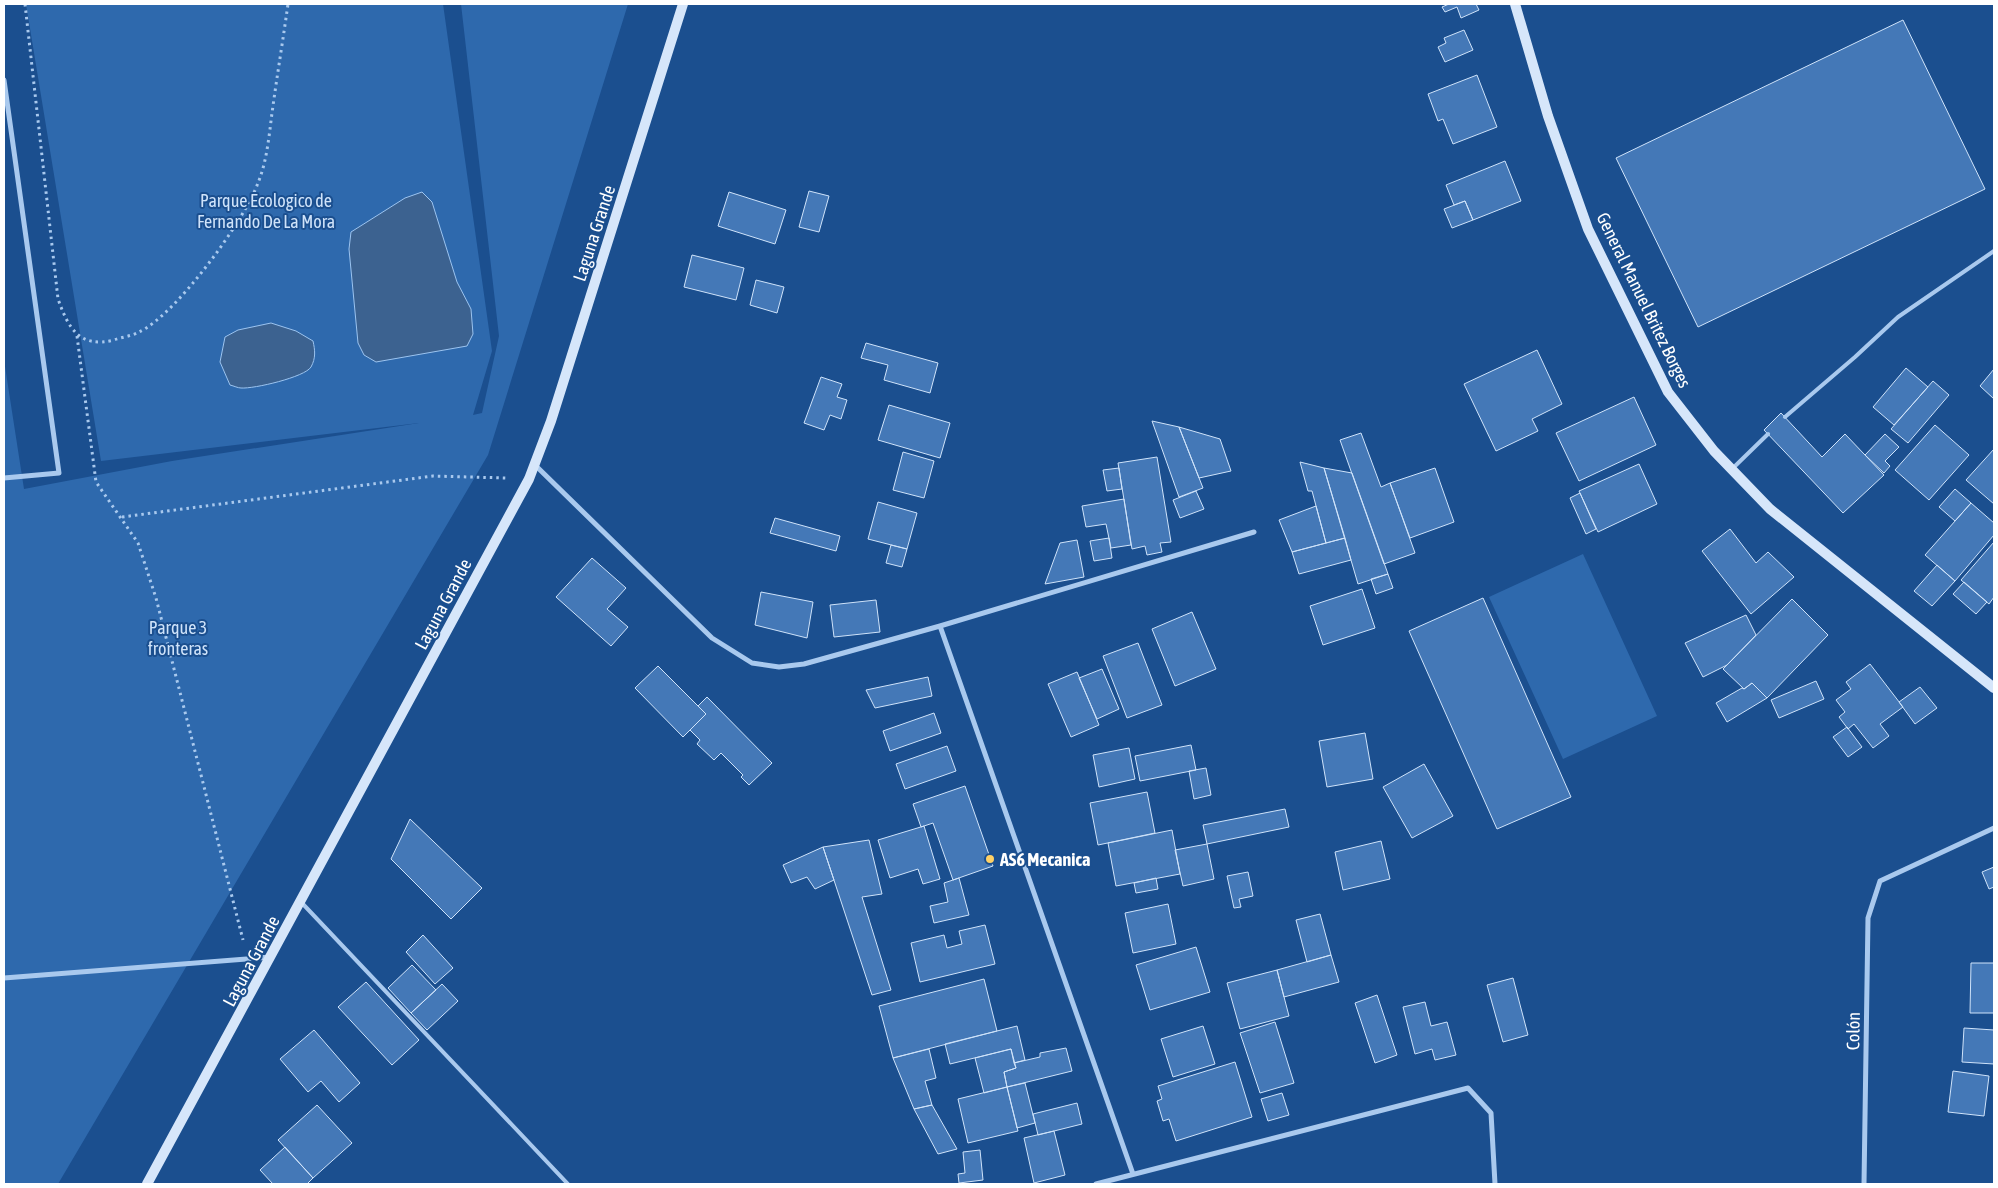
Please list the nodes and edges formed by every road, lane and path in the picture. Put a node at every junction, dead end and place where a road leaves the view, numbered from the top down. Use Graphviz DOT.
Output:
graph roads {
  1 [pos="24,4"];
  2 [pos="288,4"];
  3 [pos="683,4"];
  4 [pos="1515,4"];
  5 [pos="4,80"];
  6 [pos="1994,251"];
  7 [pos="77,336"];
  8 [pos="1785,418"];
  9 [pos="1768,434"];
  10 [pos="534,464"];
  11 [pos="1732,469"];
  12 [pos="4,478"];
  13 [pos="529,479"];
  14 [pos="122,517"];
  15 [pos="1254,532"];
  16 [pos="940,626"];
  17 [pos="1994,688"];
  18 [pos="1994,828"];
  19 [pos="301,902"];
  20 [pos="272,956"];
  21 [pos="249,958"];
  22 [pos="4,978"];
  23 [pos="1133,1174"];
  24 [pos="147,1184"];
  25 [pos="568,1184"];
  26 [pos="1096,1184"];
  27 [pos="1495,1184"];
  28 [pos="1864,1184"];
  1 -- 7 [label="path"];
  2 -- 7 [label="path"];
  3 -- 10 [label="main road, Laguna Grande"];
  4 -- 11 [label="main road, General Manuel Britez Borges"];
  5 -- 12 [label="street"];
  6 -- 8 [label="lane"];
  7 -- 14 [label="path"];
  9 -- 11 [label="lane"];
  10 -- 13 [label="main road, Laguna Grande"];
  10 -- 16 [label="street"];
  11 -- 17 [label="main road, General Manuel Britez Borges"];
  13 -- 14 [label="path"];
  13 -- 19 [label="main road, Laguna Grande"];
  14 -- 21 [label="path"];
  15 -- 16 [label="street"];
  16 -- 23 [label="street"];
  18 -- 28 [label="street, Colón"];
  19 -- 20 [label="main road, Laguna Grande"];
  19 -- 25 [label="lane"];
  20 -- 21 [label="street"];
  20 -- 24 [label="main road, Laguna Grande"];
  21 -- 22 [label="street"];
  23 -- 26 [label="street"];
  23 -- 27 [label="street"];
}
